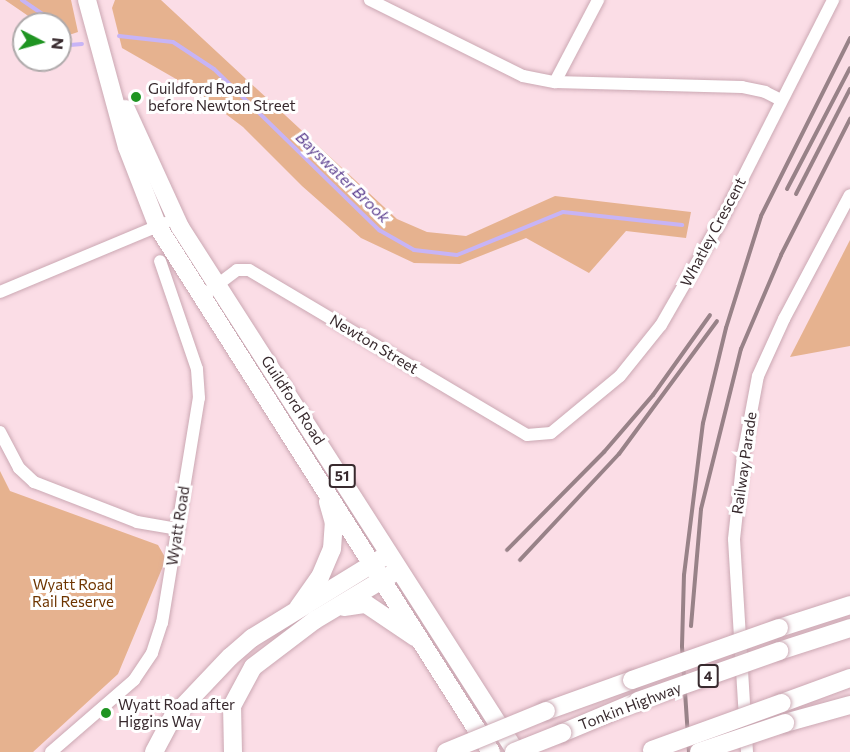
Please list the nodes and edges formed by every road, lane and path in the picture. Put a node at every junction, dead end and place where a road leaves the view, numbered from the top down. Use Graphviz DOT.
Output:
graph roads {
  1 [pos="87,0"];
  2 [pos="370,0"];
  3 [pos="598,0"];
  4 [pos="833,0"];
  5 [pos="108,69"];
  6 [pos="555,82"];
  7 [pos="781,100"];
  8 [pos="850,195"];
  9 [pos="176,218"];
  10 [pos="159,227"];
  11 [pos="160,261"];
  12 [pos="219,284"];
  13 [pos="0,292"];
  14 [pos="200,298"];
  15 [pos="0,432"];
  16 [pos="551,433"];
  17 [pos="321,480"];
  18 [pos="178,529"];
  19 [pos="396,560"];
  20 [pos="378,572"];
  21 [pos="850,605"];
  22 [pos="331,611"];
  23 [pos="292,617"];
  24 [pos="850,628"];
  25 [pos="418,639"];
  26 [pos="850,678"];
  27 [pos="850,705"];
  28 [pos="650,751"];
  29 [pos="51,752"];
  30 [pos="154,752"];
  31 [pos="233,752"];
  32 [pos="446,752"];
  33 [pos="490,752"];
  34 [pos="515,752"];
  35 [pos="699,752"];
  36 [pos="747,752"];
  1 -- 5 [label="highway, Guildford Road / 51"];
  2 -- 6 [label="street"];
  3 -- 6 [label="street"];
  4 -- 7 [label="street, Whatley Crescent"];
  5 -- 9 [label="highway, Guildford Road / 51"];
  5 -- 10 [label="highway, Guildford Road / 51"];
  6 -- 7 [label="street"];
  7 -- 16 [label="street, Whatley Crescent"];
  8 -- 36 [label="street, Railway Parade"];
  9 -- 10 [label="street"];
  9 -- 12 [label="highway, Guildford Road / 51"];
  10 -- 13 [label="street"];
  10 -- 14 [label="highway, Guildford Road / 51"];
  11 -- 18 [label="street, Wyatt Road"];
  12 -- 14 [label="street, Newton Street"];
  12 -- 16 [label="street, Newton Street"];
  12 -- 19 [label="highway, Guildford Road / 51"];
  14 -- 17 [label="highway, Guildford Road / 51"];
  15 -- 18 [label="street"];
  17 -- 20 [label="highway, Guildford Road / 51"];
  17 -- 23 [label="highway"];
  18 -- 29 [label="street, Wyatt Road"];
  19 -- 20 [label="highway"];
  19 -- 34 [label="highway, Guildford Road / 51"];
  20 -- 22 [label="highway"];
  20 -- 23 [label="highway"];
  20 -- 25 [label="highway, Guildford Road / 51"];
  21 -- 32 [label="highway, bridge"];
  22 -- 25 [label="highway"];
  22 -- 31 [label="highway"];
  23 -- 30 [label="highway"];
  24 -- 34 [label="highway, Tonkin Highway / 4, bridge"];
  25 -- 33 [label="highway, Guildford Road / 51"];
  26 -- 28 [label="highway, bridge"];
  27 -- 35 [label="highway, bridge"];
}
